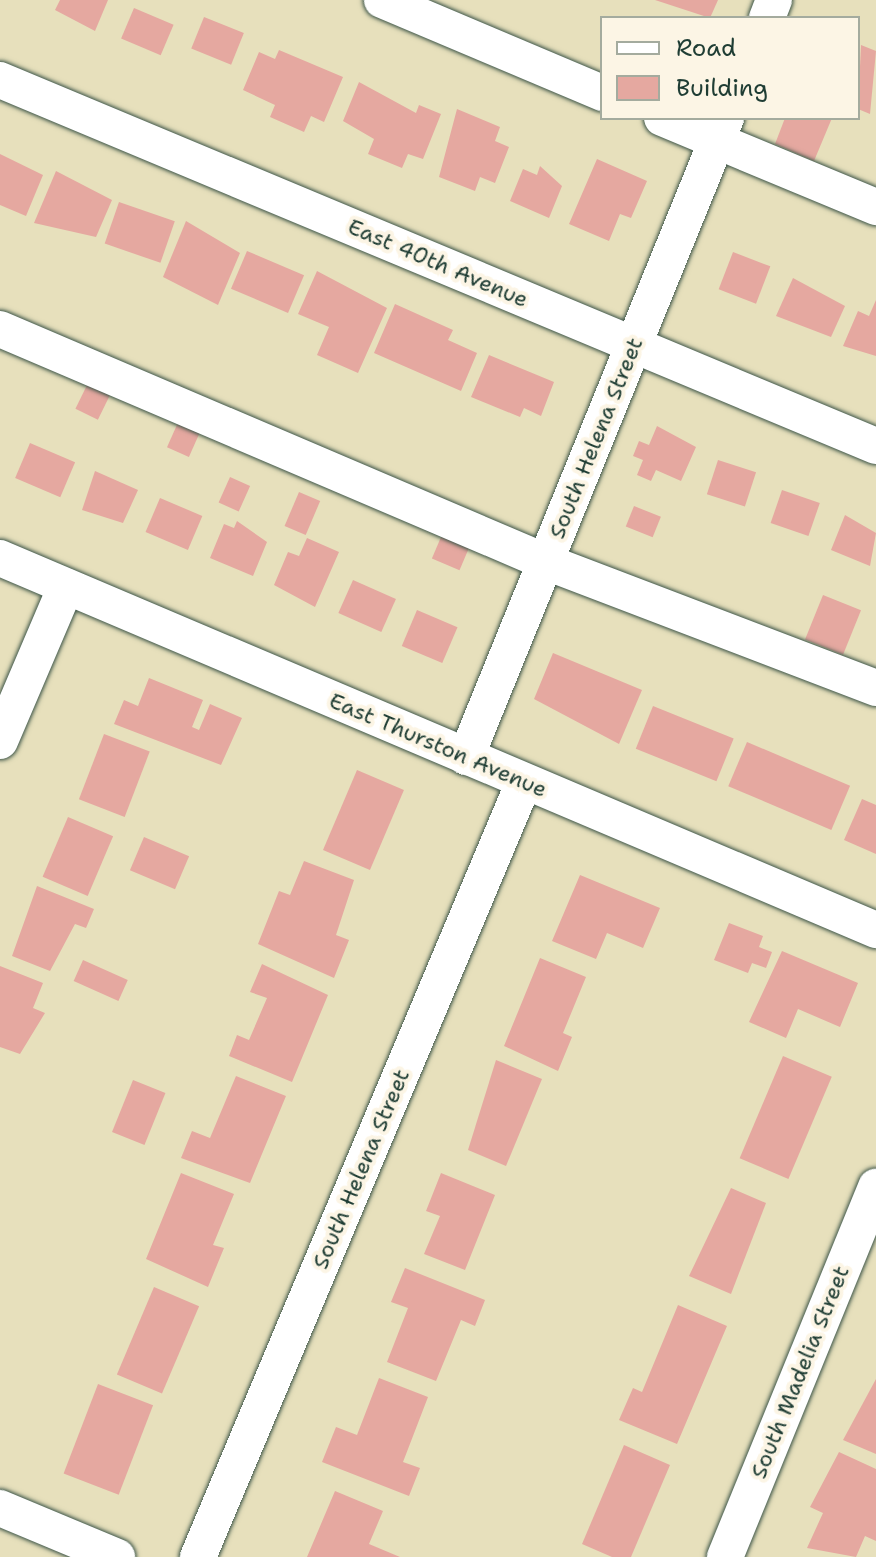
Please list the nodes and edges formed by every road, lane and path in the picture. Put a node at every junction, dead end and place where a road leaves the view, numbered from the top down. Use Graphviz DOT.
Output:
graph roads {
  1 [pos="382,0"];
  2 [pos="0,80"];
  3 [pos="600,92"];
  4 [pos="672,120"];
  5 [pos="722,130"];
  6 [pos="876,207"];
  7 [pos="0,329"];
  8 [pos="634,345"];
  9 [pos="876,446"];
  10 [pos="0,558"];
  11 [pos="546,562"];
  12 [pos="66,586"];
  13 [pos="876,688"];
  14 [pos="0,741"];
  15 [pos="466,757"];
  16 [pos="524,782"];
  17 [pos="876,930"];
  18 [pos="876,1187"];
  19 [pos="0,1508"];
  20 [pos="117,1557"];
  21 [pos="198,1557"];
  22 [pos="725,1557"];
  1 -- 3 [label="street"];
  2 -- 8 [label="street, East 40th Avenue"];
  4 -- 5 [label="street"];
  5 -- 6 [label="street"];
  5 -- 8 [label="street, South Helena Street"];
  7 -- 11 [label="street"];
  8 -- 9 [label="street, East 40th Avenue"];
  8 -- 11 [label="street, South Helena Street"];
  10 -- 12 [label="street, East Thurston Avenue"];
  11 -- 13 [label="street"];
  11 -- 15 [label="street, South Helena Street"];
  12 -- 14 [label="street"];
  12 -- 15 [label="street, East Thurston Avenue"];
  15 -- 16 [label="street, East Thurston Avenue"];
  16 -- 17 [label="street, East Thurston Avenue"];
  16 -- 21 [label="street, South Helena Street"];
  18 -- 22 [label="street, South Madelia Street"];
  19 -- 20 [label="street"];
}
